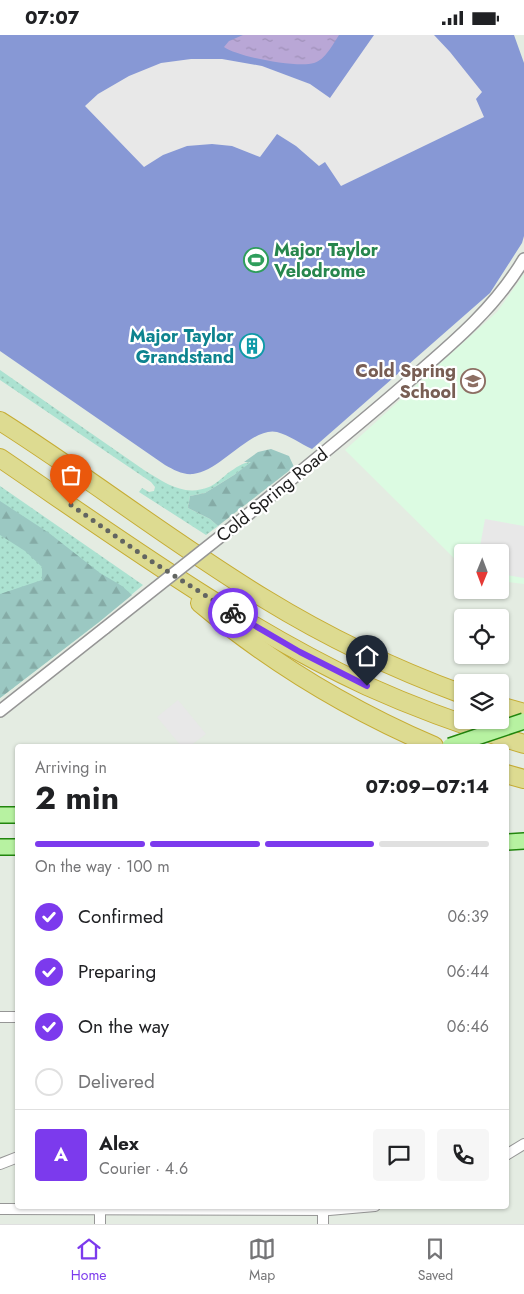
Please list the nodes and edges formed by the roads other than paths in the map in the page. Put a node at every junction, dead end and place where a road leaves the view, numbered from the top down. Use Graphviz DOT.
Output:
graph roads {
  1 [pos="524,259"];
  2 [pos="0,421"];
  3 [pos="0,458"];
  4 [pos="148,559"];
  5 [pos="454,691"];
  6 [pos="509,709"];
  7 [pos="0,711"];
  8 [pos="524,713"];
  9 [pos="524,721"];
  10 [pos="524,743"];
  11 [pos="430,744"];
  12 [pos="456,744"];
  13 [pos="509,775"];
  14 [pos="524,779"];
  15 [pos="0,815"];
  16 [pos="15,815"];
  17 [pos="524,841"];
  18 [pos="509,842"];
  19 [pos="0,847"];
  20 [pos="15,847"];
  21 [pos="0,1017"];
  22 [pos="15,1017"];
  23 [pos="524,1144"];
  24 [pos="509,1153"];
  25 [pos="15,1158"];
  26 [pos="0,1163"];
  27 [pos="0,1209"];
  28 [pos="100,1209"];
  29 [pos="336,1209"];
  30 [pos="323,1210"];
  31 [pos="100,1224"];
  32 [pos="323,1224"];
  1 -- 7 [label="street, Cold Spring Road, bridge"];
  2 -- 5 [label="highway"];
  3 -- 4 [label="highway"];
  4 -- 10 [label="highway"];
  4 -- 11 [label="highway"];
  6 -- 8 [label="highway"];
  9 -- 12 [label="main road, bridge"];
  13 -- 14 [label="highway"];
  15 -- 16 [label="main road"];
  17 -- 18 [label="main road"];
  19 -- 20 [label="main road"];
  21 -- 22 [label="street"];
  23 -- 24 [label="street"];
  25 -- 26 [label="street"];
  27 -- 28 [label="street"];
  28 -- 30 [label="street"];
  28 -- 31 [label="street"];
  29 -- 30 [label="street"];
  30 -- 32 [label="street"];
}
